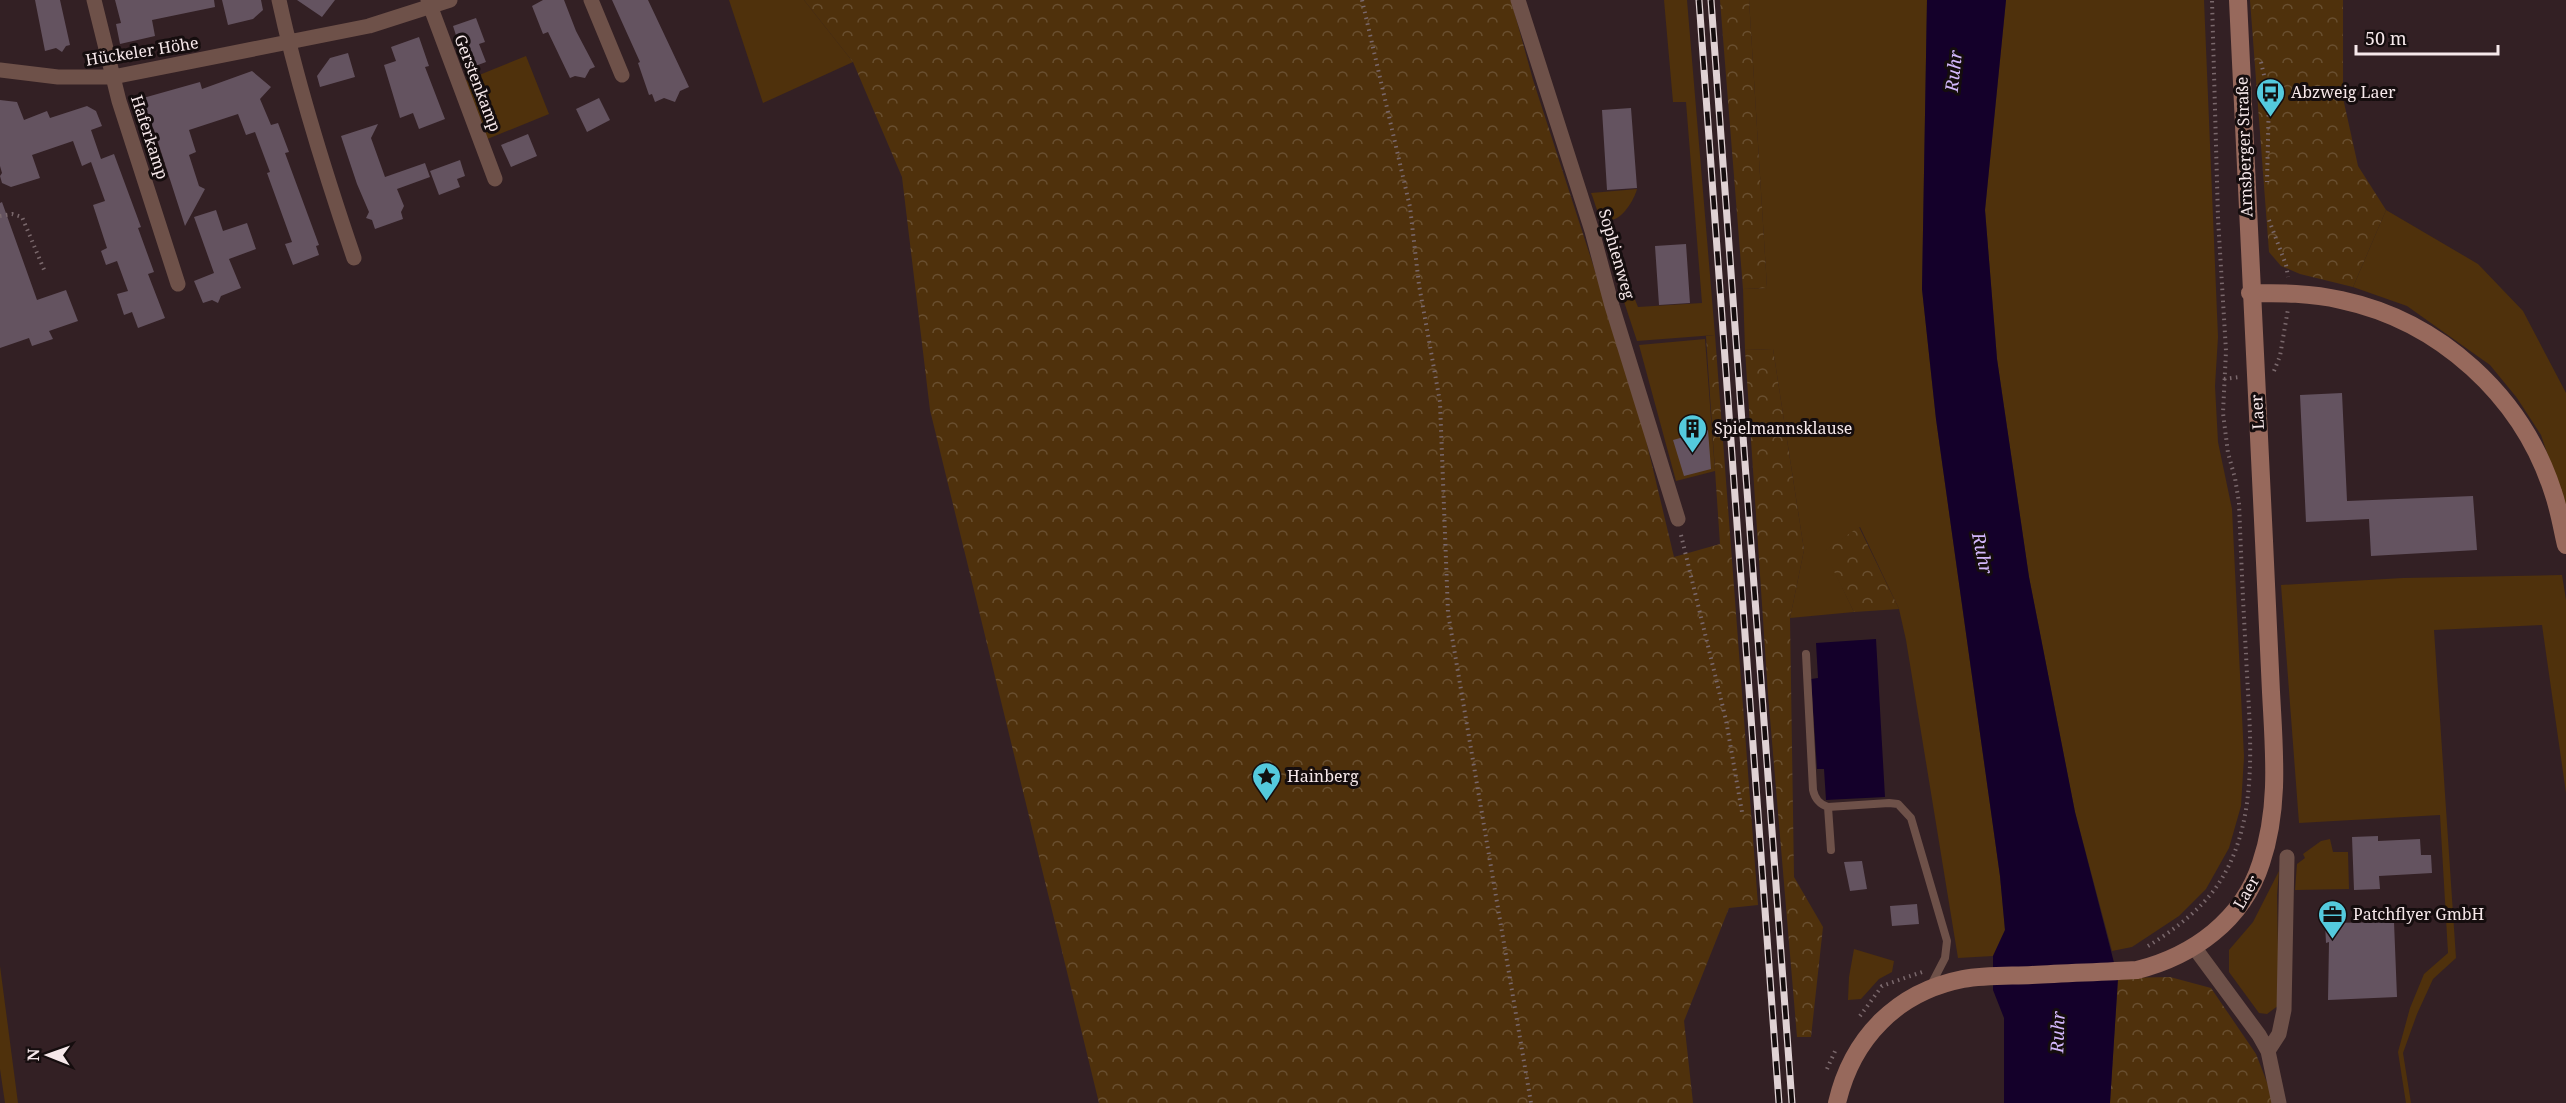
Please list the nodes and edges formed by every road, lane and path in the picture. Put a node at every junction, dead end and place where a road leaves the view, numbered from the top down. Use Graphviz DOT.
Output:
graph roads {
  1 [pos="93,0"];
  2 [pos="279,0"];
  3 [pos="450,0"];
  4 [pos="591,0"];
  5 [pos="1362,0"];
  6 [pos="1518,0"];
  7 [pos="2212,0"];
  8 [pos="2238,0"];
  9 [pos="429,4"];
  10 [pos="288,43"];
  11 [pos="0,70"];
  12 [pos="622,75"];
  13 [pos="113,77"];
  14 [pos="495,179"];
  15 [pos="0,216"];
  16 [pos="354,258"];
  17 [pos="45,272"];
  18 [pos="178,284"];
  19 [pos="2250,293"];
  20 [pos="1678,519"];
  21 [pos="2566,545"];
  22 [pos="1806,654"];
  23 [pos="1828,807"];
  24 [pos="1742,812"];
  25 [pos="1831,850"];
  26 [pos="2287,857"];
  27 [pos="2194,947"];
  28 [pos="2145,948"];
  29 [pos="1928,989"];
  30 [pos="2268,1051"];
  31 [pos="1531,1103"];
  32 [pos="1837,1103"];
  33 [pos="2279,1103"];
  1 -- 13 [label="street, Haferkamp"];
  2 -- 10 [label="street"];
  3 -- 9 [label="street, Hückeler Höhe"];
  4 -- 12 [label="street"];
  5 -- 31 [label="path"];
  6 -- 20 [label="street, Sophienweg"];
  7 -- 28 [label="path"];
  8 -- 19 [label="main road, Arnsberger Straße"];
  9 -- 10 [label="street, Hückeler Höhe"];
  9 -- 14 [label="street, Gerstenkamp"];
  10 -- 13 [label="street, Hückeler Höhe"];
  10 -- 16 [label="street"];
  11 -- 13 [label="street, Hückeler Höhe"];
  13 -- 18 [label="street, Haferkamp"];
  15 -- 17 [label="path"];
  19 -- 21 [label="main road"];
  19 -- 27 [label="main road, Laer"];
  20 -- 24 [label="path"];
  22 -- 23 [label="lane"];
  23 -- 25 [label="lane"];
  23 -- 29 [label="lane"];
  26 -- 30 [label="street, Laer"];
  27 -- 29 [label="main road, Laer"];
  27 -- 30 [label="street"];
  29 -- 32 [label="main road, Laer"];
  30 -- 33 [label="street"];
}
